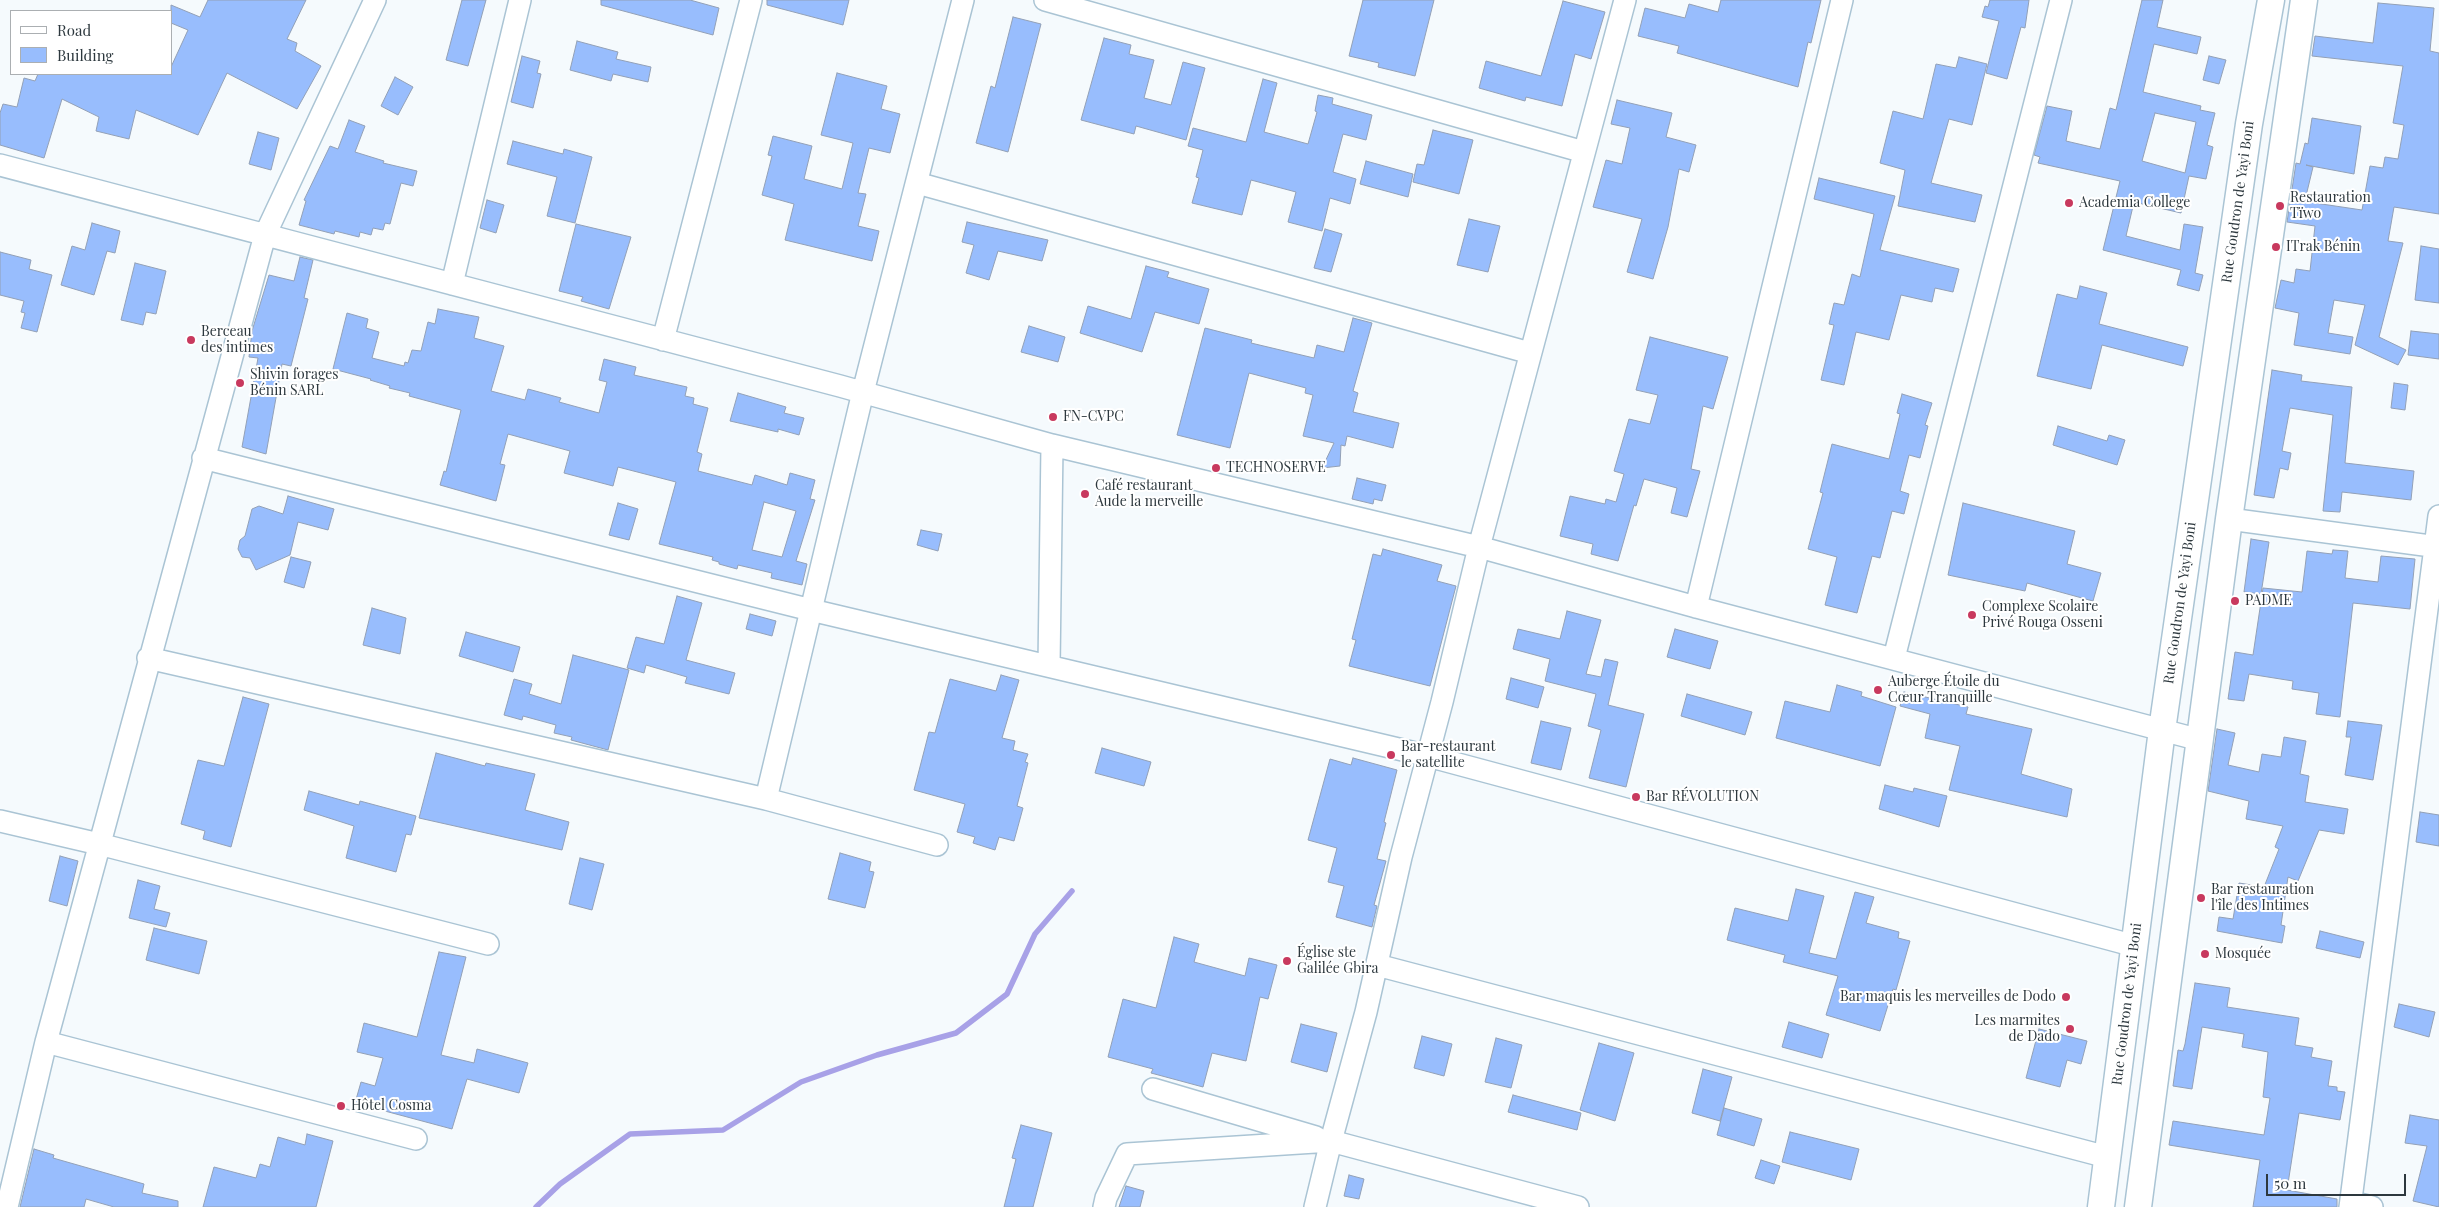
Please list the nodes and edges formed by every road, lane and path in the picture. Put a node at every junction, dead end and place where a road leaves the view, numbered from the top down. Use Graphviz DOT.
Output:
graph roads {
  1 [pos="375,0"];
  2 [pos="520,0"];
  3 [pos="751,0"];
  4 [pos="963,0"];
  5 [pos="1045,0"];
  6 [pos="1625,0"];
  7 [pos="1842,0"];
  8 [pos="2061,0"];
  9 [pos="2271,0"];
  10 [pos="2304,0"];
  11 [pos="1584,152"];
  12 [pos="0,167"];
  13 [pos="917,183"];
  14 [pos="265,235"];
  15 [pos="452,284"];
  16 [pos="663,340"];
  17 [pos="1530,353"];
  18 [pos="864,392"];
  19 [pos="1052,445"];
  20 [pos="203,458"];
  21 [pos="2439,516"];
  22 [pos="2229,519"];
  23 [pos="2437,547"];
  24 [pos="1479,548"];
  25 [pos="1696,607"];
  26 [pos="811,610"];
  27 [pos="148,658"];
  28 [pos="1894,658"];
  29 [pos="1049,666"];
  30 [pos="2162,730"];
  31 [pos="2200,740"];
  32 [pos="1428,756"];
  33 [pos="766,799"];
  34 [pos="0,821"];
  35 [pos="99,844"];
  36 [pos="938,845"];
  37 [pos="488,944"];
  38 [pos="2135,946"];
  39 [pos="1377,965"];
  40 [pos="46,1042"];
  41 [pos="1153,1090"];
  42 [pos="416,1140"];
  43 [pos="1331,1141"];
  44 [pos="2107,1158"];
  45 [pos="2351,1205"];
  46 [pos="7,1207"];
  47 [pos="1104,1207"];
  48 [pos="1315,1207"];
  49 [pos="1578,1207"];
  50 [pos="2101,1207"];
  51 [pos="2138,1207"];
  52 [pos="2372,1207"];
  1 -- 14 [label="street"];
  2 -- 15 [label="street"];
  3 -- 16 [label="street"];
  4 -- 13 [label="street"];
  5 -- 11 [label="street"];
  6 -- 11 [label="street"];
  7 -- 25 [label="street"];
  8 -- 28 [label="street"];
  9 -- 30 [label="street, Rue Goudron de Yayi Boni"];
  10 -- 22 [label="street"];
  11 -- 17 [label="street"];
  12 -- 14 [label="street"];
  13 -- 17 [label="street"];
  13 -- 18 [label="street"];
  14 -- 15 [label="street"];
  14 -- 20 [label="street"];
  15 -- 16 [label="street"];
  16 -- 18 [label="street"];
  17 -- 24 [label="street"];
  18 -- 19 [label="street"];
  18 -- 26 [label="street"];
  19 -- 24 [label="street"];
  19 -- 29 [label="street"];
  20 -- 26 [label="street"];
  20 -- 27 [label="street"];
  21 -- 23 [label="street"];
  22 -- 23 [label="street"];
  22 -- 31 [label="street"];
  23 -- 45 [label="street"];
  24 -- 25 [label="street"];
  24 -- 32 [label="street"];
  25 -- 28 [label="street"];
  26 -- 29 [label="street"];
  26 -- 33 [label="street"];
  27 -- 33 [label="street"];
  27 -- 35 [label="street"];
  28 -- 30 [label="street"];
  29 -- 32 [label="street"];
  30 -- 31 [label="street"];
  30 -- 38 [label="street, Rue Goudron de Yayi Boni"];
  31 -- 51 [label="street"];
  32 -- 38 [label="street"];
  32 -- 39 [label="street"];
  33 -- 36 [label="street"];
  34 -- 35 [label="street"];
  35 -- 37 [label="street"];
  35 -- 40 [label="street"];
  38 -- 44 [label="street, Rue Goudron de Yayi Boni"];
  39 -- 43 [label="street"];
  39 -- 44 [label="street"];
  40 -- 42 [label="street"];
  40 -- 46 [label="street"];
  41 -- 43 [label="street"];
  43 -- 47 [label="street"];
  43 -- 48 [label="street"];
  43 -- 49 [label="street"];
  44 -- 50 [label="street, Rue Goudron de Yayi Boni"];
  45 -- 52 [label="street"];
}
